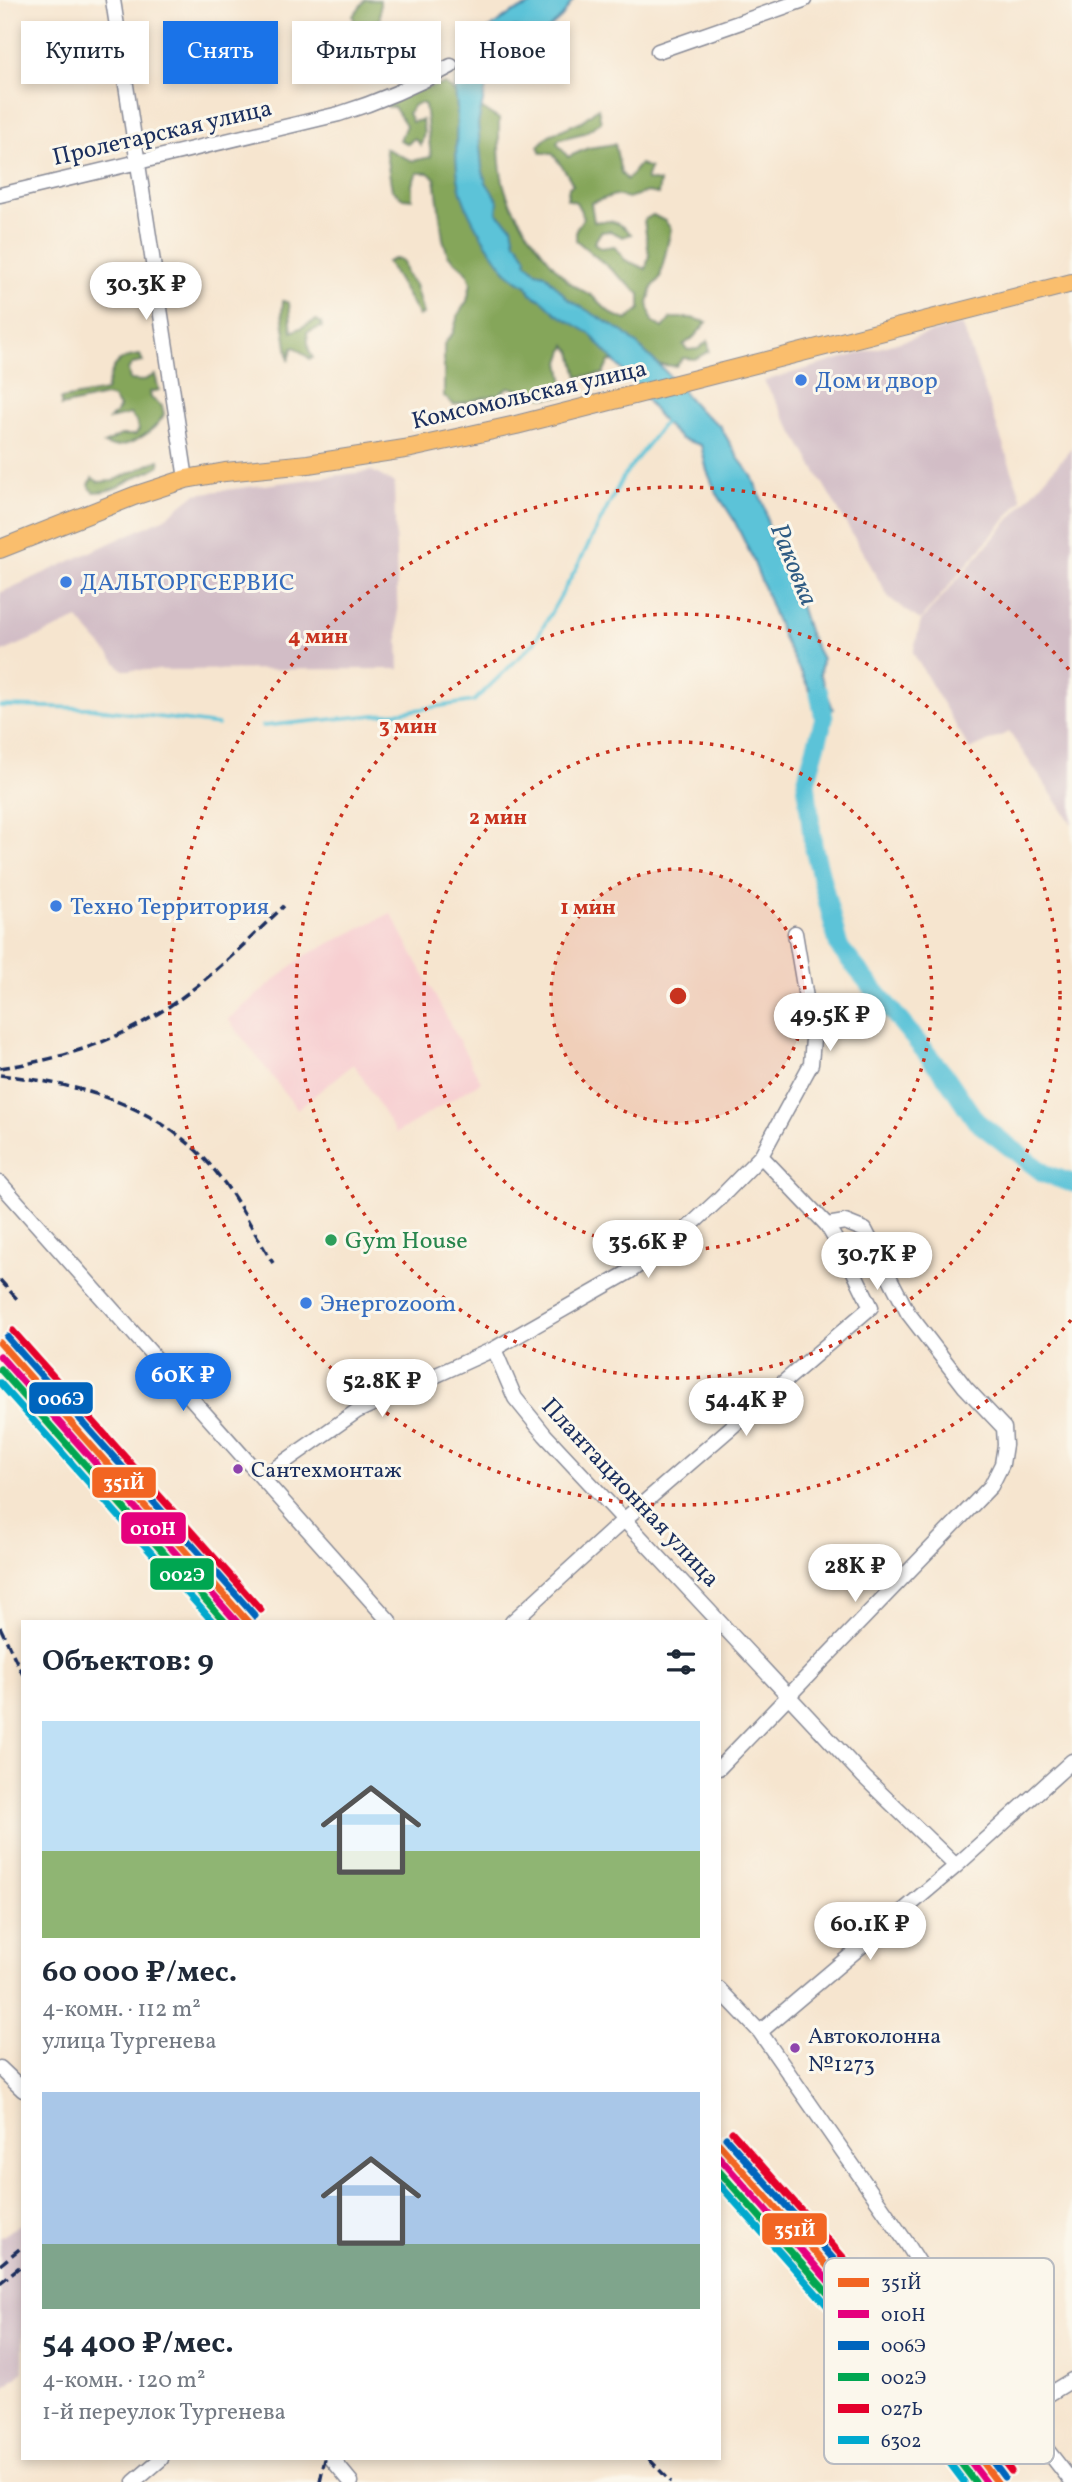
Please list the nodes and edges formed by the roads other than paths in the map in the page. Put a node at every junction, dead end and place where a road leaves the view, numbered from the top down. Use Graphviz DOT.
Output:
graph roads {
  1 [pos="113,0"];
  2 [pos="804,0"];
  3 [pos="658,51"];
  4 [pos="451,66"];
  5 [pos="139,161"];
  6 [pos="0,195"];
  7 [pos="1072,283"];
  8 [pos="186,479"];
  9 [pos="0,549"];
  10 [pos="794,933"];
  11 [pos="761,1156"];
  12 [pos="0,1183"];
  13 [pos="827,1225"];
  14 [pos="494,1349"];
  15 [pos="263,1477"];
  16 [pos="625,1519"];
  17 [pos="388,1620"];
  18 [pos="514,1620"];
  19 [pos="718,1620"];
  20 [pos="721,1624"];
  21 [pos="789,1698"];
  22 [pos="1072,1761"];
  23 [pos="721,1766"];
  24 [pos="956,1866"];
  25 [pos="721,1991"];
  26 [pos="760,2032"];
  27 [pos="0,2068"];
  28 [pos="21,2089"];
  29 [pos="916,2258"];
  30 [pos="1072,2380"];
  31 [pos="1054,2391"];
  32 [pos="1054,2459"];
  33 [pos="160,2460"];
  34 [pos="333,2460"];
  35 [pos="135,2482"];
  36 [pos="351,2482"];
  37 [pos="1072,2482"];
  1 -- 5 [label="street"];
  2 -- 3 [label="street"];
  4 -- 5 [label="street, Пролетарская улица"];
  5 -- 6 [label="street, Пролетарская улица"];
  5 -- 8 [label="street"];
  7 -- 8 [label="main road, Комсомольская улица"];
  8 -- 9 [label="main road, Комсомольская улица"];
  10 -- 11 [label="street"];
  11 -- 13 [label="street"];
  11 -- 14 [label="street"];
  12 -- 15 [label="street"];
  13 -- 16 [label="street"];
  13 -- 21 [label="street"];
  14 -- 15 [label="street"];
  14 -- 16 [label="street, Плантационная улица"];
  15 -- 17 [label="street"];
  16 -- 18 [label="street"];
  16 -- 19 [label="street, Плантационная улица"];
  20 -- 21 [label="street, Плантационная улица"];
  21 -- 23 [label="street"];
  21 -- 24 [label="street, Плантационная улица"];
  22 -- 24 [label="street"];
  24 -- 26 [label="street"];
  25 -- 26 [label="street"];
  26 -- 29 [label="street"];
  27 -- 28 [label="street"];
  30 -- 31 [label="street"];
  32 -- 37 [label="street"];
  33 -- 35 [label="street"];
  34 -- 36 [label="street"];
}
